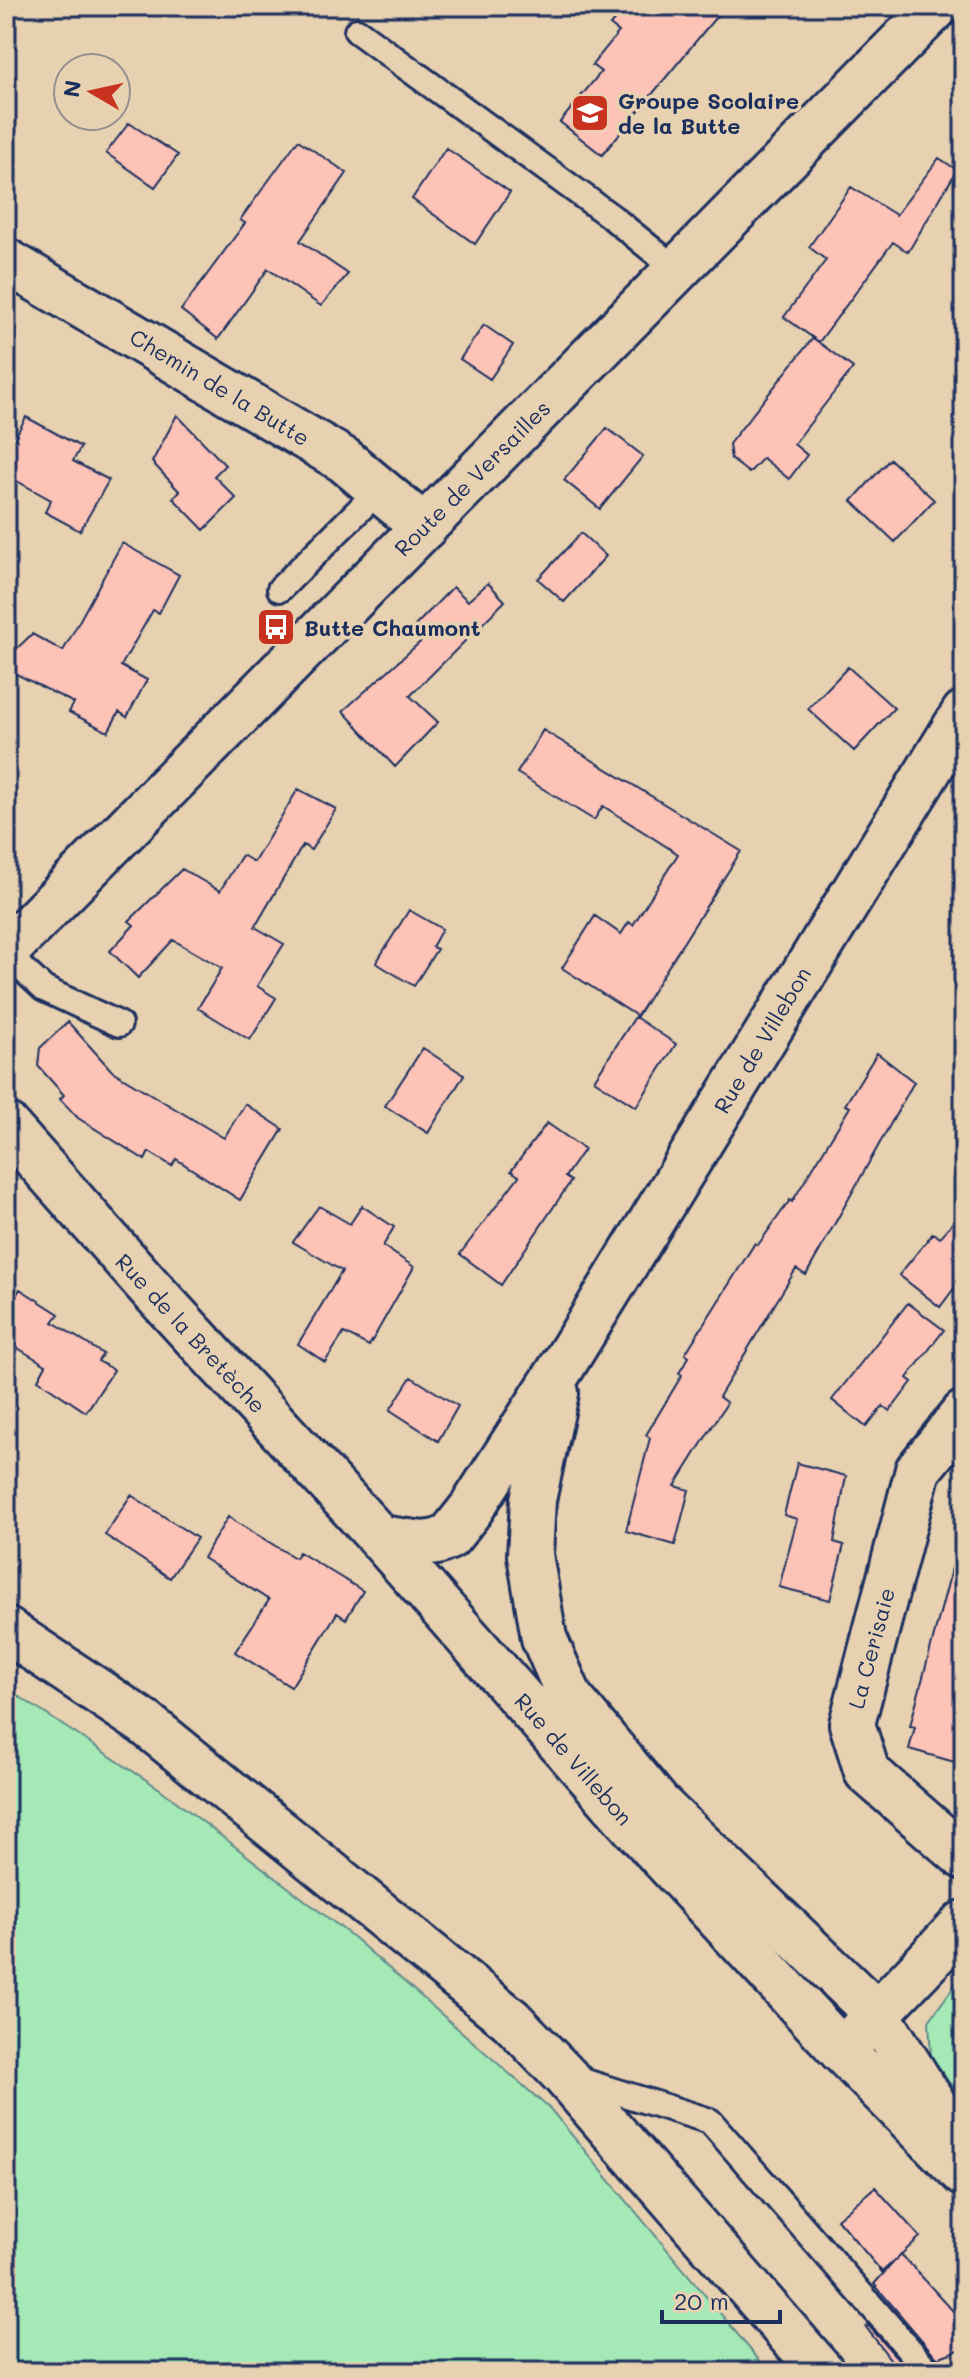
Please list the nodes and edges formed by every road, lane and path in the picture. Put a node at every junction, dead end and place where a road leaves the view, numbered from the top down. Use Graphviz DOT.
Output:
graph roads {
  1 [pos="937,6"];
  2 [pos="357,31"];
  3 [pos="6,261"];
  4 [pos="677,270"];
  5 [pos="380,489"];
  6 [pos="424,527"];
  7 [pos="280,589"];
  8 [pos="964,713"];
  9 [pos="6,952"];
  10 [pos="119,1024"];
  11 [pos="6,1125"];
  12 [pos="6,1167"];
  13 [pos="107,1240"];
  14 [pos="562,1367"];
  15 [pos="964,1413"];
  16 [pos="380,1538"];
  17 [pos="6,1630"];
  18 [pos="964,1857"];
  19 [pos="964,1923"];
  20 [pos="877,2014"];
  21 [pos="842,2051"];
  22 [pos="565,2076"];
  23 [pos="964,2153"];
  24 [pos="964,2174"];
  25 [pos="822,2372"];
  26 [pos="929,2372"];
  1 -- 4 [label="main road, Route de Versailles"];
  2 -- 4 [label="lane"];
  3 -- 5 [label="main road, Chemin de la Butte"];
  4 -- 6 [label="main road, Route de Versailles"];
  5 -- 6 [label="main road, Chemin de la Butte"];
  5 -- 7 [label="lane"];
  6 -- 9 [label="main road, Route de Versailles"];
  8 -- 14 [label="main road, Rue de Villebon"];
  9 -- 10 [label="lane"];
  11 -- 13 [label="main road, Rue de la Bretèche"];
  12 -- 13 [label="main road"];
  13 -- 16 [label="main road, Rue de la Bretèche"];
  14 -- 16 [label="main road, Rue de Villebon"];
  14 -- 20 [label="main road, Rue de Villebon"];
  15 -- 18 [label="main road, La Cerisaie"];
  16 -- 21 [label="main road, Rue de Villebon"];
  17 -- 22 [label="main road"];
  19 -- 20 [label="main road"];
  20 -- 21 [label="main road"];
  20 -- 23 [label="main road, Rue de Villebon"];
  21 -- 24 [label="main road, Rue de Villebon"];
  22 -- 25 [label="main road"];
  22 -- 26 [label="lane"];
}
